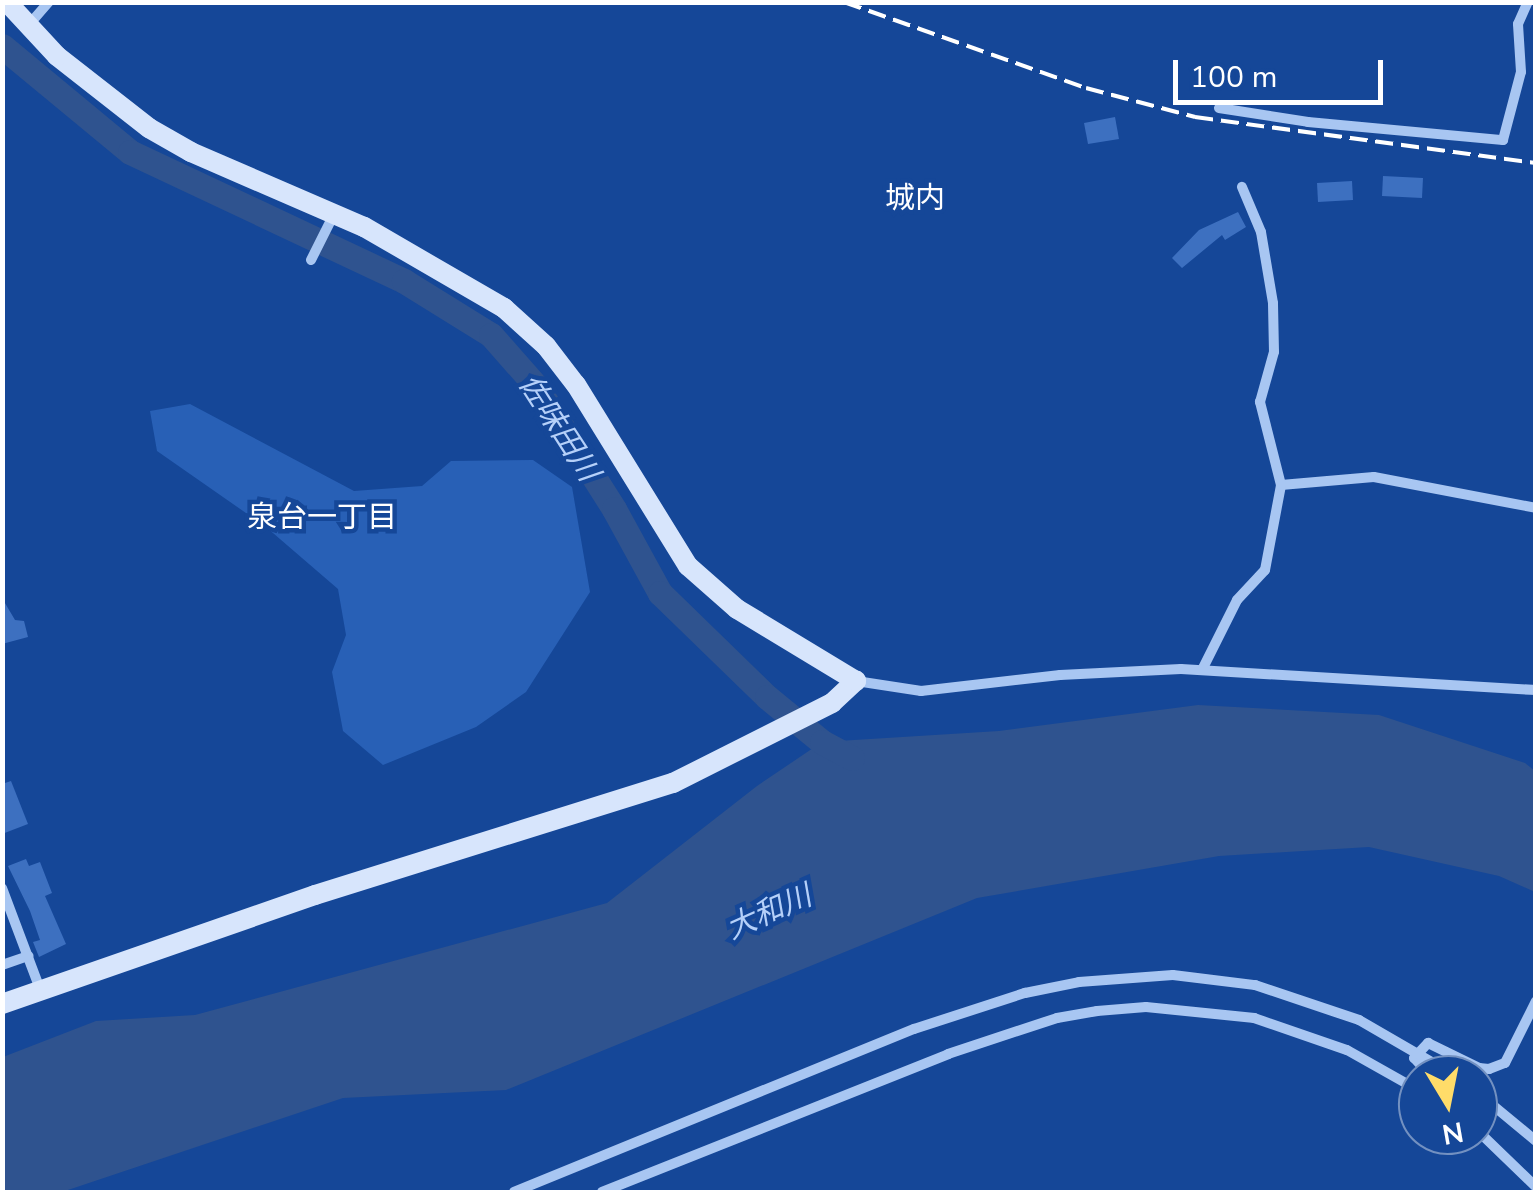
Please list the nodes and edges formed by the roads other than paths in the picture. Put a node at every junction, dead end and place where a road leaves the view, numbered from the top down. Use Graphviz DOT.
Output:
graph roads {
  1 [pos="8,2"];
  2 [pos="49,2"];
  3 [pos="1528,2"];
  4 [pos="27,27"];
  5 [pos="1219,108"];
  6 [pos="1242,186"];
  7 [pos="332,216"];
  8 [pos="311,260"];
  9 [pos="1282,485"];
  10 [pos="1536,508"];
  11 [pos="1202,670"];
  12 [pos="856,680"];
  13 [pos="1536,690"];
  14 [pos="2,888"];
  15 [pos="28,956"];
  16 [pos="2,965"];
  17 [pos="40,989"];
  18 [pos="1536,1001"];
  19 [pos="2,1004"];
  20 [pos="1418,1052"];
  21 [pos="1416,1055"];
  22 [pos="1423,1055"];
  23 [pos="1398,1079"];
  24 [pos="1498,1110"];
  25 [pos="1536,1141"];
  26 [pos="1498,1150"];
  27 [pos="1536,1187"];
  28 [pos="514,1192"];
  29 [pos="602,1192"];
  1 -- 4 [label="street"];
  2 -- 4 [label="street"];
  3 -- 5 [label="street"];
  4 -- 7 [label="street"];
  6 -- 9 [label="street"];
  7 -- 8 [label="street"];
  7 -- 12 [label="street"];
  9 -- 10 [label="street"];
  9 -- 11 [label="street"];
  11 -- 12 [label="street"];
  11 -- 13 [label="street"];
  12 -- 17 [label="street"];
  14 -- 15 [label="street"];
  15 -- 16 [label="street"];
  15 -- 17 [label="street"];
  17 -- 19 [label="street"];
  18 -- 20 [label="street"];
  20 -- 21 [label="street"];
  20 -- 22 [label="street"];
  20 -- 28 [label="street"];
  23 -- 29 [label="street"];
  24 -- 25 [label="street"];
  26 -- 27 [label="street"];
}
